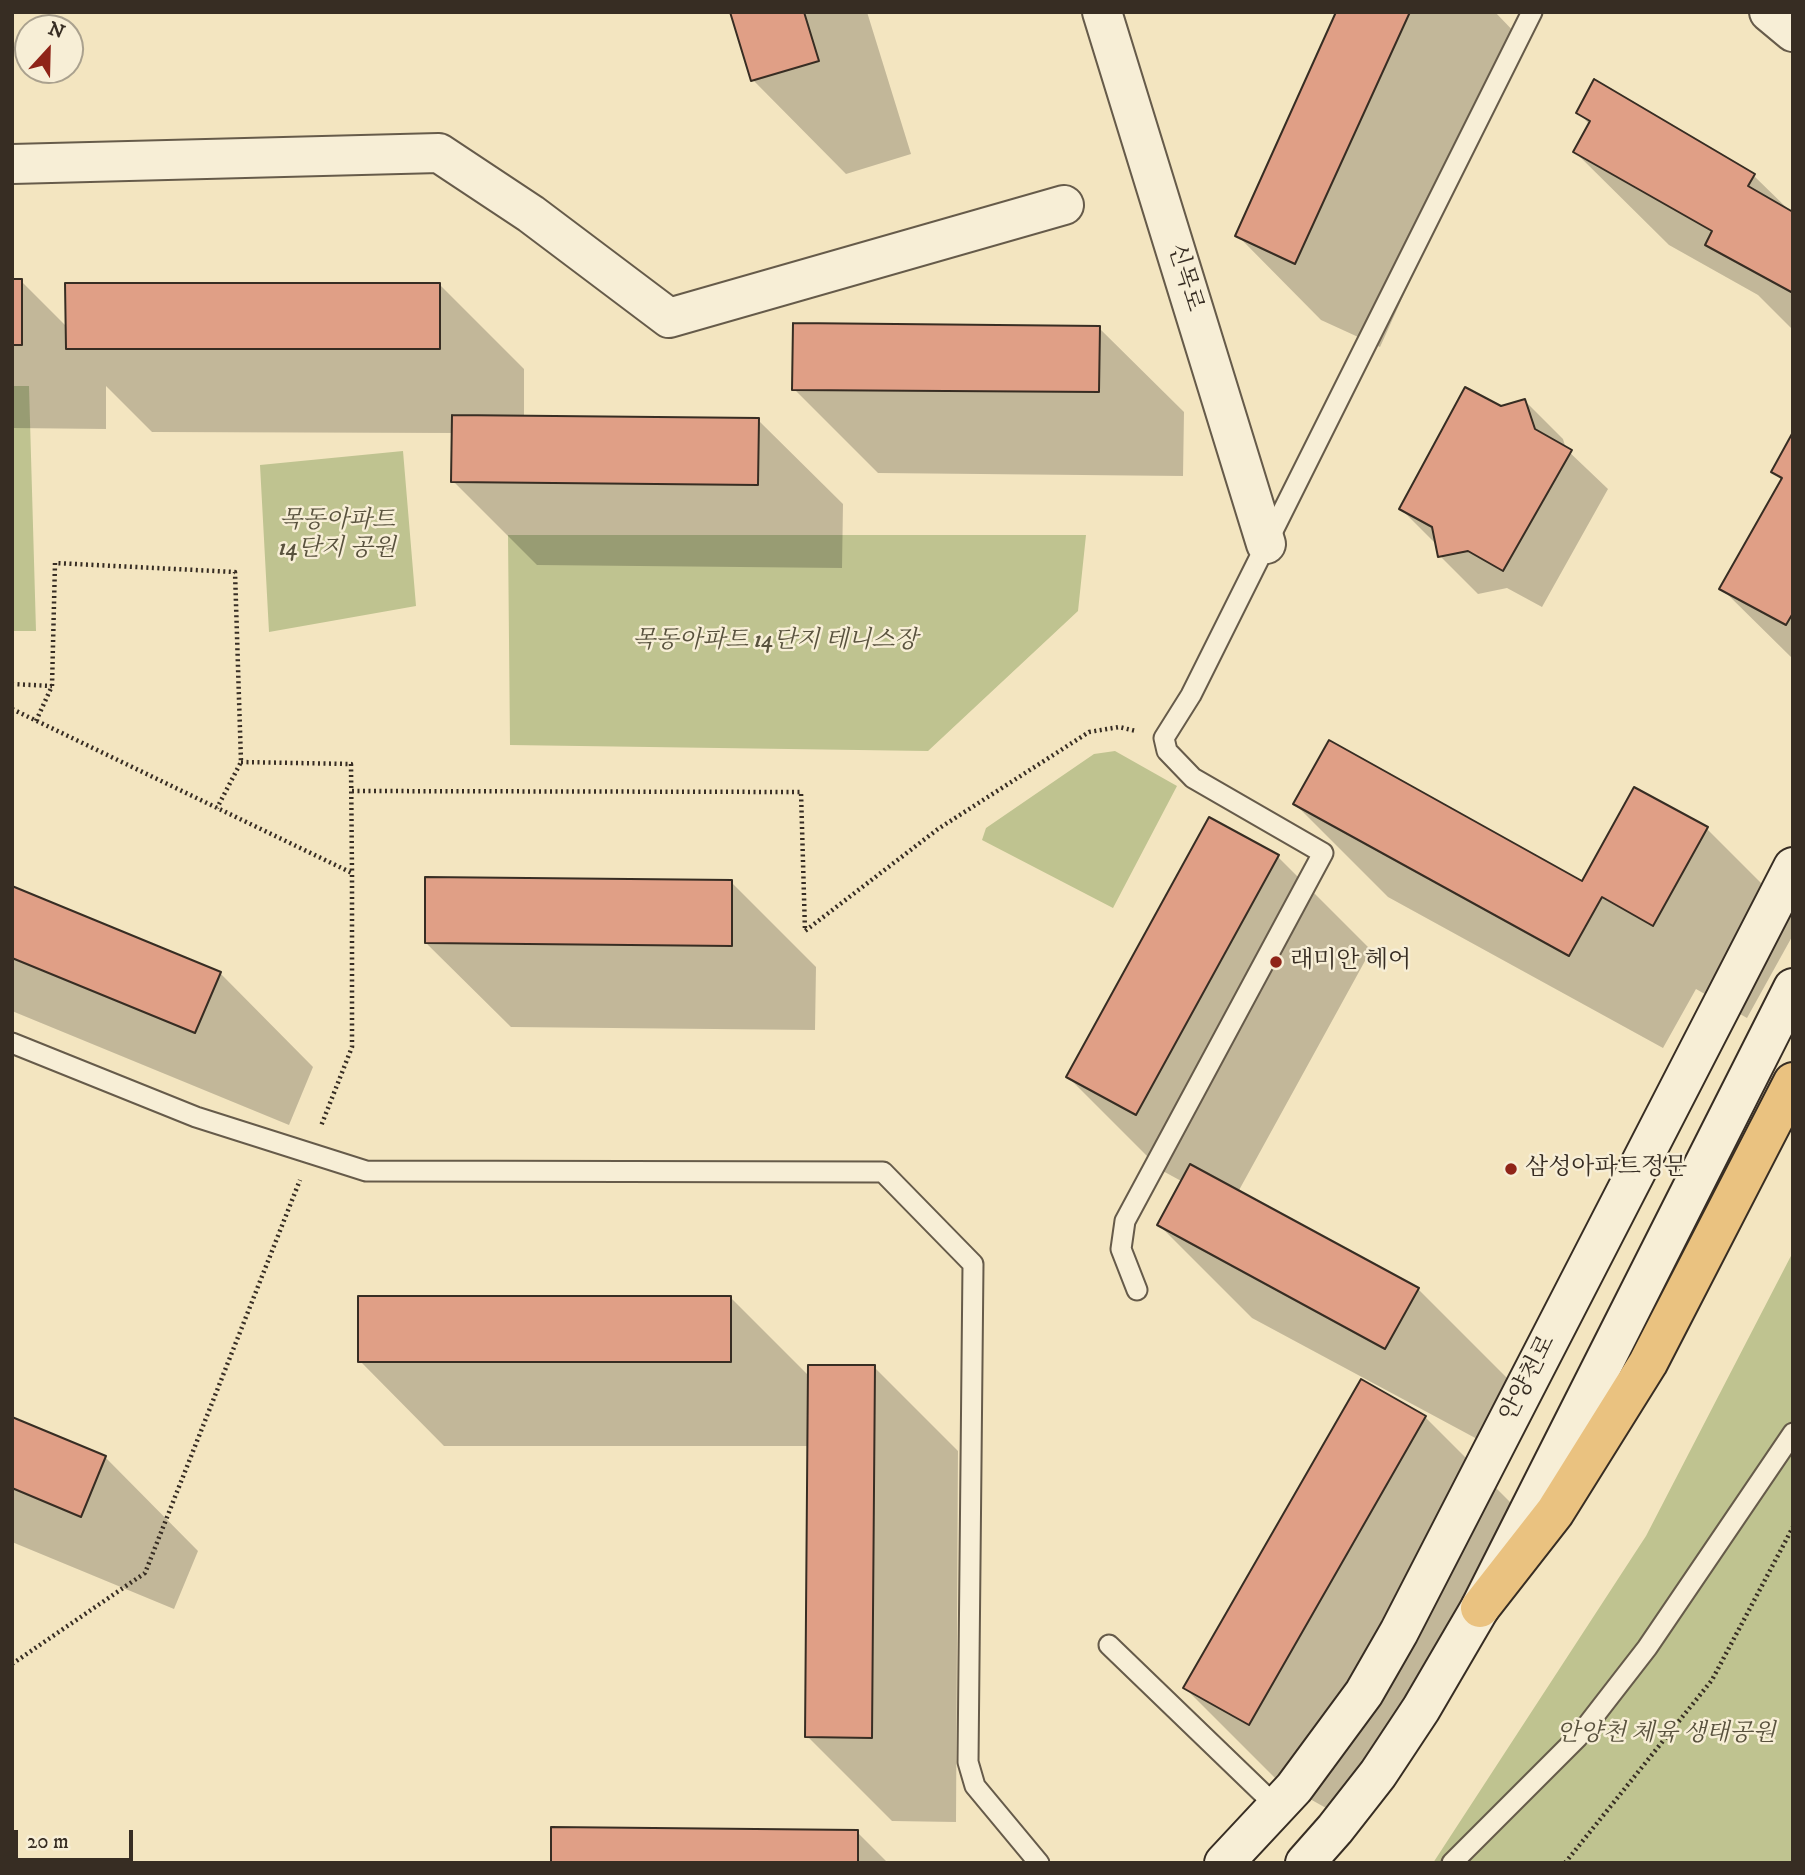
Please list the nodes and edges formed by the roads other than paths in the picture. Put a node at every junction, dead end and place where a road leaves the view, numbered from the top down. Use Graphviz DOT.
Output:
graph roads {
  1 [pos="1102,12"];
  2 [pos="1532,12"];
  3 [pos="1769,12"];
  4 [pos="1793,32"];
  5 [pos="12,164"];
  6 [pos="1064,205"];
  7 [pos="1266,544"];
  8 [pos="1793,867"];
  9 [pos="1793,988"];
  10 [pos="12,1043"];
  11 [pos="1793,1082"];
  12 [pos="1137,1290"];
  13 [pos="1793,1433"];
  14 [pos="1480,1608"];
  15 [pos="1109,1645"];
  16 [pos="1277,1807"];
  17 [pos="1039,1863"];
  18 [pos="1224,1863"];
  19 [pos="1305,1863"];
  20 [pos="1452,1863"];
  1 -- 7 [label="main road, 신목로"];
  2 -- 7 [label="lane"];
  3 -- 4 [label="main road"];
  5 -- 6 [label="main road"];
  7 -- 12 [label="lane"];
  8 -- 16 [label="main road, 안양천로"];
  9 -- 14 [label="main road"];
  10 -- 17 [label="lane"];
  11 -- 14 [label="main road"];
  13 -- 20 [label="lane"];
  14 -- 19 [label="main road"];
  15 -- 16 [label="lane"];
  16 -- 18 [label="main road, 안양천로"];
}
